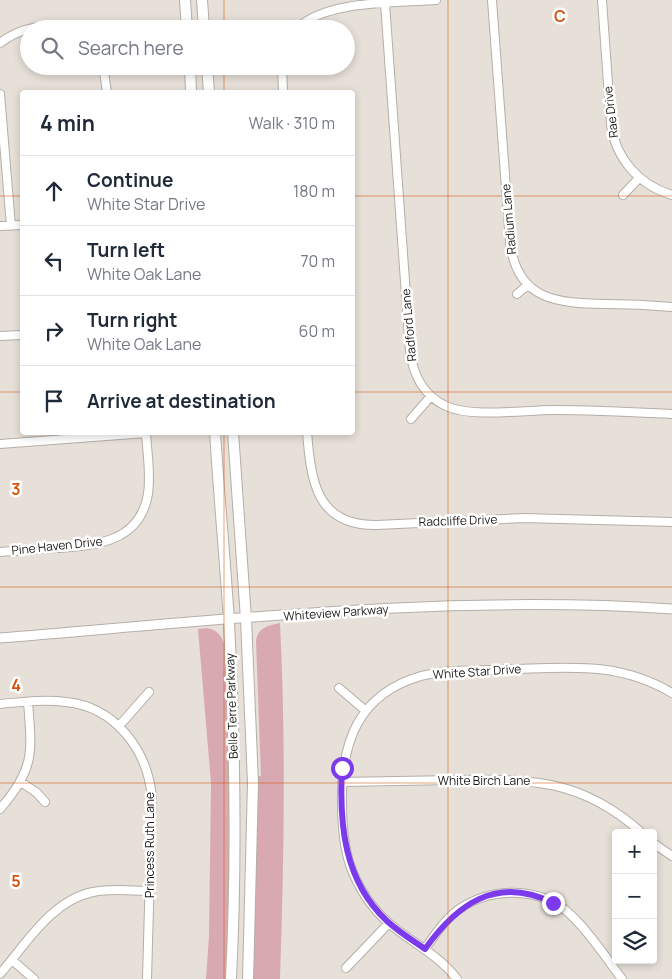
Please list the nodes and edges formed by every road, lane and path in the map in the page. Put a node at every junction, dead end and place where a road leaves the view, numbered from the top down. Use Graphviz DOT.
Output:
graph roads {
  1 [pos="185,0"];
  2 [pos="202,0"];
  3 [pos="436,0"];
  4 [pos="492,0"];
  5 [pos="602,0"];
  6 [pos="385,3"];
  7 [pos="186,20"];
  8 [pos="203,20"];
  9 [pos="307,20"];
  10 [pos="20,32"];
  11 [pos="0,43"];
  12 [pos="104,75"];
  13 [pos="191,75"];
  14 [pos="208,75"];
  15 [pos="282,75"];
  16 [pos="107,90"];
  17 [pos="192,90"];
  18 [pos="209,90"];
  19 [pos="283,90"];
  20 [pos="0,94"];
  21 [pos="1,117"];
  22 [pos="639,178"];
  23 [pos="623,195"];
  24 [pos="672,195"];
  25 [pos="20,225"];
  26 [pos="0,226"];
  27 [pos="10,226"];
  28 [pos="528,285"];
  29 [pos="517,294"];
  30 [pos="672,307"];
  31 [pos="20,335"];
  32 [pos="0,336"];
  33 [pos="431,396"];
  34 [pos="672,414"];
  35 [pos="411,419"];
  36 [pos="119,435"];
  37 [pos="146,435"];
  38 [pos="215,435"];
  39 [pos="233,435"];
  40 [pos="308,435"];
  41 [pos="0,444"];
  42 [pos="672,522"];
  43 [pos="0,552"];
  44 [pos="672,608"];
  45 [pos="246,619"];
  46 [pos="229,620"];
  47 [pos="0,638"];
  48 [pos="339,688"];
  49 [pos="149,692"];
  50 [pos="672,694"];
  51 [pos="28,702"];
  52 [pos="0,704"];
  53 [pos="366,711"];
  54 [pos="120,726"];
  55 [pos="21,782"];
  56 [pos="342,782"];
  57 [pos="45,802"];
  58 [pos="0,809"];
  59 [pos="637,829"];
  60 [pos="657,846"];
  61 [pos="672,856"];
  62 [pos="151,892"];
  63 [pos="389,923"];
  64 [pos="425,949"];
  65 [pos="12,960"];
  66 [pos="346,968"];
  67 [pos="0,974"];
  68 [pos="34,979"];
  69 [pos="147,979"];
  70 [pos="231,979"];
  71 [pos="248,979"];
  72 [pos="456,979"];
  73 [pos="622,979"];
  1 -- 7 [label="main road"];
  2 -- 8 [label="main road"];
  3 -- 6 [label="street"];
  4 -- 28 [label="street, Radium Lane"];
  5 -- 22 [label="street, Rae Drive"];
  6 -- 9 [label="street"];
  6 -- 33 [label="street, Radford Lane"];
  10 -- 11 [label="street"];
  12 -- 16 [label="street"];
  13 -- 17 [label="main road"];
  14 -- 18 [label="main road"];
  15 -- 19 [label="street"];
  20 -- 21 [label="street"];
  21 -- 27 [label="street"];
  22 -- 23 [label="street"];
  22 -- 24 [label="street, Rae Drive"];
  25 -- 27 [label="street"];
  26 -- 27 [label="street"];
  28 -- 29 [label="street"];
  28 -- 30 [label="street, Radium Lane"];
  31 -- 32 [label="street"];
  33 -- 34 [label="street, Radford Lane"];
  33 -- 35 [label="street"];
  36 -- 41 [label="street"];
  37 -- 43 [label="street, Pine Haven Drive"];
  38 -- 46 [label="main road, Belle Terre Parkway"];
  39 -- 45 [label="main road, Belle Terre Parkway"];
  40 -- 42 [label="street, Radcliffe Drive"];
  44 -- 45 [label="street, Whiteview Parkway"];
  45 -- 46 [label="street, Whiteview Parkway"];
  45 -- 71 [label="main road, Belle Terre Parkway"];
  46 -- 47 [label="street, Whiteview Parkway"];
  46 -- 70 [label="main road, Belle Terre Parkway"];
  48 -- 53 [label="street"];
  49 -- 54 [label="street"];
  50 -- 53 [label="street, White Star Drive"];
  51 -- 52 [label="street, Princess Ruth Lane"];
  51 -- 54 [label="street, Princess Ruth Lane"];
  51 -- 55 [label="street"];
  53 -- 56 [label="street, White Star Drive"];
  54 -- 62 [label="street, Princess Ruth Lane"];
  55 -- 57 [label="street"];
  55 -- 58 [label="street"];
  56 -- 59 [label="street, White Birch Lane"];
  56 -- 63 [label="street, White Star Drive"];
  60 -- 61 [label="street"];
  62 -- 65 [label="street"];
  62 -- 69 [label="street, Princess Ruth Lane"];
  63 -- 64 [label="street, White Star Drive"];
  63 -- 66 [label="street"];
  64 -- 72 [label="street, White Star Drive"];
  64 -- 73 [label="street"];
  65 -- 67 [label="street"];
  65 -- 68 [label="street"];
}
